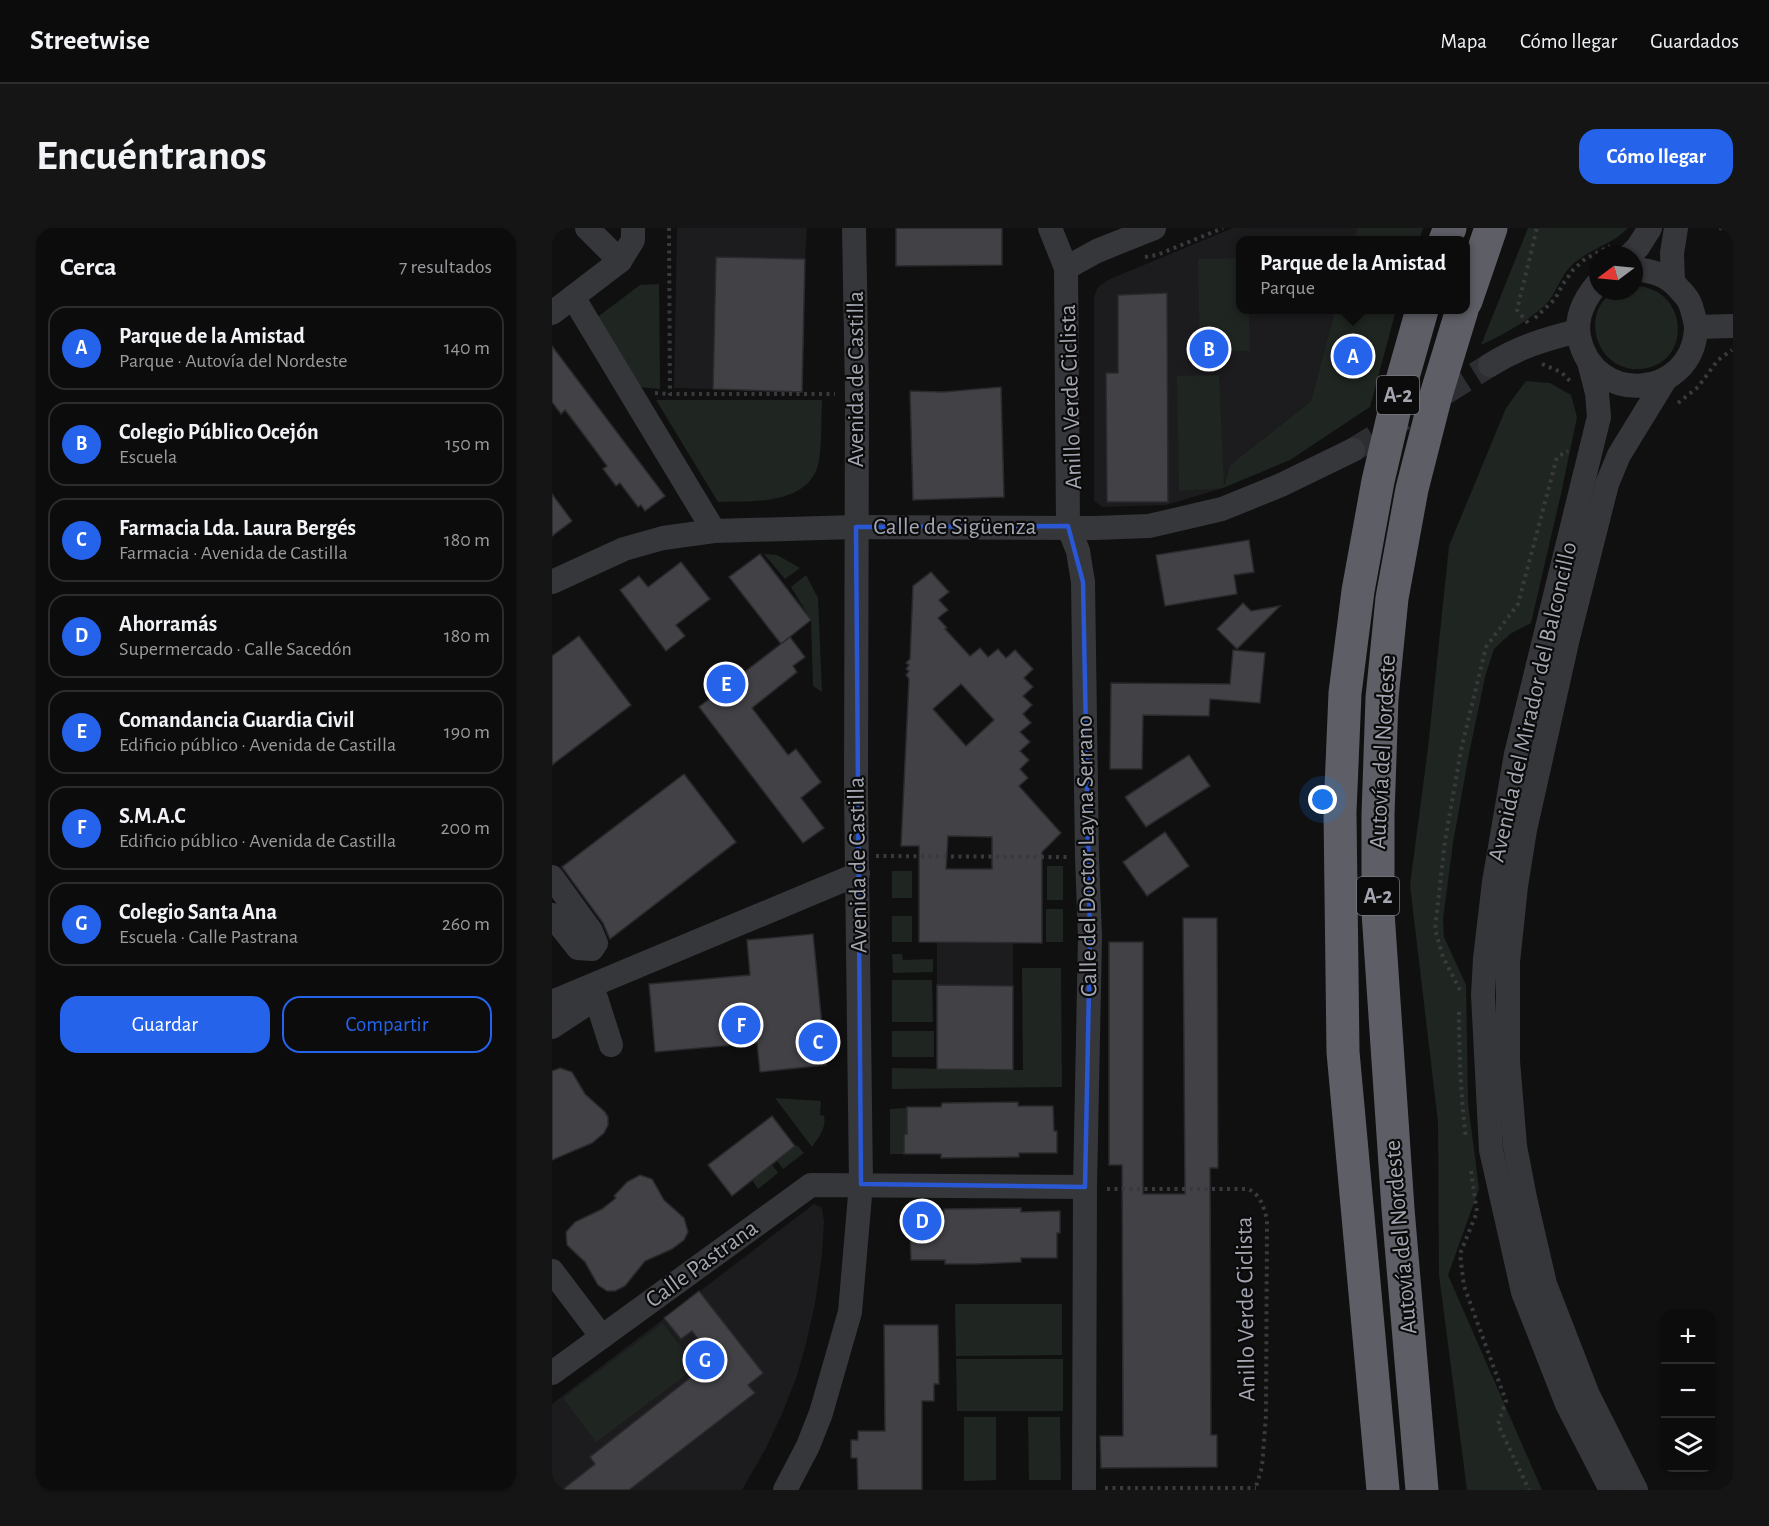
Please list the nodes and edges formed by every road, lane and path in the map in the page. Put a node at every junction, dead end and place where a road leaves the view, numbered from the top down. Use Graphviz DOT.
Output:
graph roads {
  1 [pos="587,228"];
  2 [pos="633,228"];
  3 [pos="669,228"];
  4 [pos="854,228"];
  5 [pos="1050,228"];
  6 [pos="1154,228"];
  7 [pos="1223,228"];
  8 [pos="1491,228"];
  9 [pos="1538,228"];
  10 [pos="1650,228"];
  11 [pos="1676,228"];
  12 [pos="1719,228"];
  13 [pos="1733,229"];
  14 [pos="1639,246"];
  15 [pos="1589,258"];
  16 [pos="1137,259"];
  17 [pos="620,261"];
  18 [pos="1066,268"];
  19 [pos="1643,270"];
  20 [pos="1673,281"];
  21 [pos="1470,289"];
  22 [pos="1589,294"];
  23 [pos="573,297"];
  24 [pos="552,313"];
  25 [pos="1421,314"];
  26 [pos="1460,314"];
  27 [pos="1528,324"];
  28 [pos="1733,326"];
  29 [pos="1696,327"];
  30 [pos="1520,330"];
  31 [pos="1578,331"];
  32 [pos="1733,349"];
  33 [pos="1589,362"];
  34 [pos="1490,365"];
  35 [pos="1665,380"];
  36 [pos="857,394"];
  37 [pos="1671,406"];
  38 [pos="1353,450"];
  39 [pos="1068,526"];
  40 [pos="856,527"];
  41 [pos="714,531"];
  42 [pos="552,582"];
  43 [pos="1087,857"];
  44 [pos="858,865"];
  45 [pos="552,878"];
  46 [pos="552,915"];
  47 [pos="552,1002"];
  48 [pos="552,1027"];
  49 [pos="611,1044"];
  50 [pos="861,1184"];
  51 [pos="1085,1187"];
  52 [pos="552,1271"];
  53 [pos="602,1338"];
  54 [pos="552,1373"];
  55 [pos="1256,1489"];
  56 [pos="785,1490"];
  57 [pos="1084,1490"];
  58 [pos="1103,1490"];
  59 [pos="1383,1490"];
  60 [pos="1422,1490"];
  61 [pos="1611,1490"];
  62 [pos="1636,1490"];
  1 -- 17 [label="street"];
  2 -- 17 [label="street"];
  3 -- 36 [label="path"];
  4 -- 36 [label="street, Avenida de Castilla"];
  5 -- 18 [label="street, Calle del Doctor Layna Serrano"];
  6 -- 18 [label="street"];
  7 -- 16 [label="path"];
  8 -- 21 [label="highway"];
  9 -- 27 [label="path"];
  10 -- 14 [label="street"];
  11 -- 20 [label="street"];
  12 -- 13 [label="path"];
  15 -- 27 [label="path"];
  17 -- 23 [label="street"];
  18 -- 39 [label="street, Calle del Doctor Layna Serrano"];
  19 -- 20 [label="street"];
  20 -- 29 [label="street"];
  22 -- 31 [label="street"];
  23 -- 24 [label="street"];
  23 -- 41 [label="street"];
  25 -- 59 [label="highway, Autovía del Nordeste / A-2"];
  26 -- 60 [label="highway, Autovía del Nordeste / A-2"];
  27 -- 30 [label="path"];
  28 -- 29 [label="street"];
  29 -- 35 [label="street, Avenida del Mirador del Balconcillo"];
  31 -- 33 [label="street, Avenida del Mirador del Balconcillo"];
  31 -- 34 [label="street"];
  32 -- 37 [label="path"];
  33 -- 35 [label="street"];
  33 -- 61 [label="street, Avenida del Mirador del Balconcillo"];
  35 -- 62 [label="street, Avenida del Mirador del Balconcillo"];
  36 -- 40 [label="street, Avenida de Castilla"];
  38 -- 39 [label="street, Calle de Sigüenza"];
  39 -- 40 [label="street, Calle de Sigüenza"];
  39 -- 43 [label="street, Calle del Doctor Layna Serrano"];
  40 -- 41 [label="street, Calle de Sigüenza"];
  40 -- 44 [label="street, Avenida de Castilla"];
  41 -- 42 [label="street, Calle de Sigüenza"];
  43 -- 44 [label="path"];
  43 -- 51 [label="street, Calle del Doctor Layna Serrano"];
  44 -- 47 [label="street"];
  44 -- 50 [label="street, Avenida de Castilla"];
  45 -- 46 [label="street"];
  48 -- 49 [label="street"];
  50 -- 51 [label="street, Calle Pastrana"];
  50 -- 53 [label="street, Calle Pastrana"];
  50 -- 56 [label="street, Avenida de Castilla"];
  51 -- 55 [label="path, Anillo Verde Ciclista"];
  51 -- 57 [label="street, Calle del Doctor Layna Serrano"];
  52 -- 53 [label="street"];
  53 -- 54 [label="street, Calle Pastrana"];
  55 -- 58 [label="path"];
}
